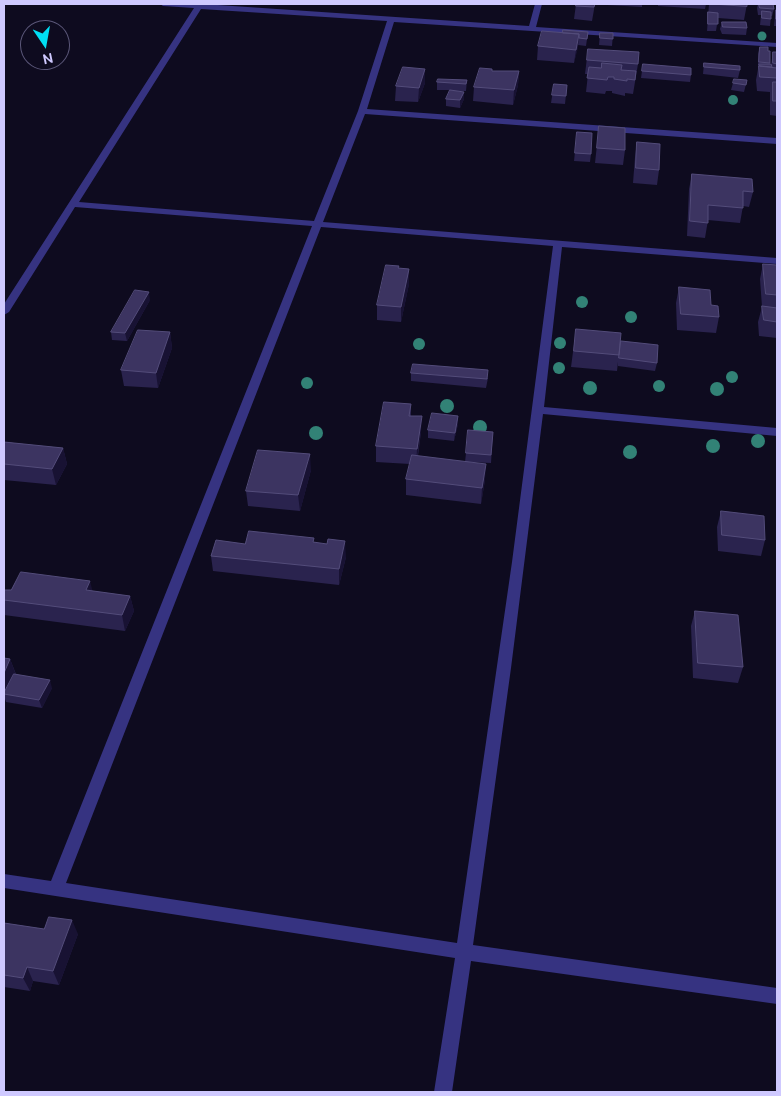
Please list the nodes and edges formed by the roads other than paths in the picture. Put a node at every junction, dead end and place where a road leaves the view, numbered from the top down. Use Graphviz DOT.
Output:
graph roads {
  1 [pos="163,4"];
  2 [pos="538,4"];
  3 [pos="199,5"];
  4 [pos="391,19"];
  5 [pos="532,28"];
  6 [pos="777,45"];
  7 [pos="362,110"];
  8 [pos="777,141"];
  9 [pos="72,204"];
  10 [pos="316,224"];
  11 [pos="558,244"];
  12 [pos="777,261"];
  13 [pos="4,312"];
  14 [pos="539,410"];
  15 [pos="777,432"];
  16 [pos="4,881"];
  17 [pos="56,889"];
  18 [pos="465,952"];
  19 [pos="777,996"];
  20 [pos="443,1092"];
  1 -- 3 [label="street"];
  2 -- 5 [label="street"];
  3 -- 4 [label="street"];
  3 -- 9 [label="street"];
  4 -- 5 [label="street"];
  4 -- 7 [label="street"];
  5 -- 6 [label="street"];
  7 -- 8 [label="street"];
  7 -- 10 [label="street"];
  9 -- 10 [label="street"];
  9 -- 13 [label="street"];
  10 -- 11 [label="street"];
  10 -- 17 [label="street"];
  11 -- 12 [label="street"];
  11 -- 14 [label="street"];
  14 -- 15 [label="street"];
  14 -- 18 [label="street"];
  16 -- 17 [label="street"];
  17 -- 18 [label="street"];
  18 -- 19 [label="street"];
  18 -- 20 [label="street"];
}
